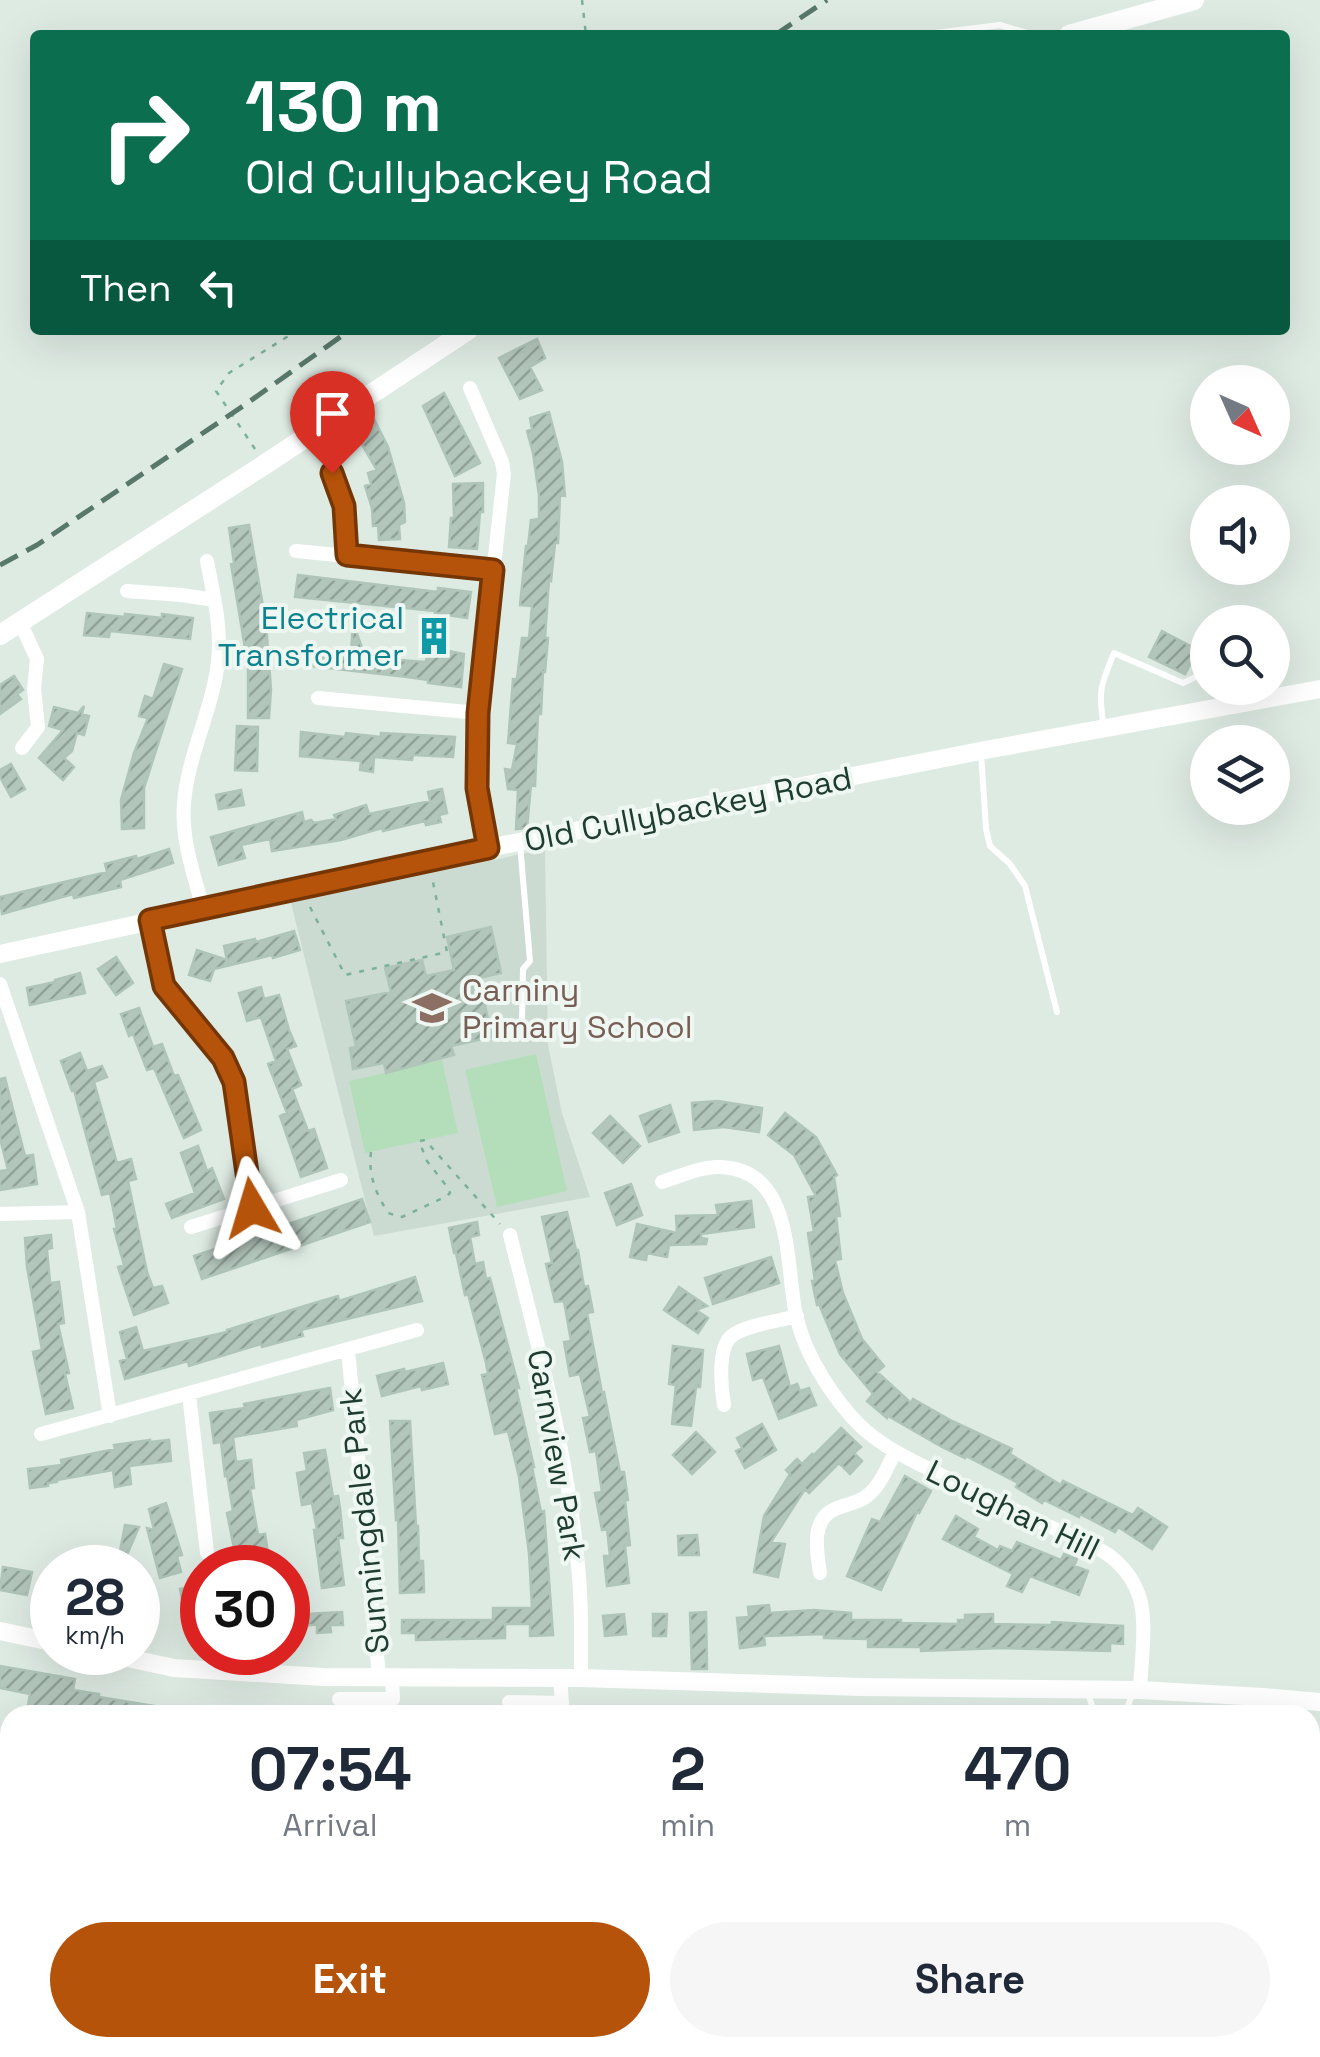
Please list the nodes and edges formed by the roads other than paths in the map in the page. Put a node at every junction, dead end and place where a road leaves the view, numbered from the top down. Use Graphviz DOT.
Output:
graph roads {
  1 [pos="1194,0"];
  2 [pos="956,30"];
  3 [pos="1019,30"];
  4 [pos="1086,30"];
  5 [pos="460,335"];
  6 [pos="470,388"];
  7 [pos="332,473"];
  8 [pos="296,551"];
  9 [pos="347,555"];
  10 [pos="207,561"];
  11 [pos="493,570"];
  12 [pos="128,591"];
  13 [pos="214,600"];
  14 [pos="20,622"];
  15 [pos="0,635"];
  16 [pos="1190,680"];
  17 [pos="1320,689"];
  18 [pos="318,698"];
  19 [pos="478,713"];
  20 [pos="1104,729"];
  21 [pos="22,748"];
  22 [pos="980,751"];
  23 [pos="520,842"];
  24 [pos="488,848"];
  25 [pos="203,909"];
  26 [pos="150,920"];
  27 [pos="0,954"];
  28 [pos="0,984"];
  29 [pos="1057,1012"];
  30 [pos="522,1023"];
  31 [pos="340,1180"];
  32 [pos="662,1182"];
  33 [pos="252,1208"];
  34 [pos="78,1212"];
  35 [pos="0,1214"];
  36 [pos="191,1228"];
  37 [pos="510,1235"];
  38 [pos="796,1316"];
  39 [pos="418,1330"];
  40 [pos="348,1350"];
  41 [pos="189,1394"];
  42 [pos="724,1405"];
  43 [pos="110,1416"];
  44 [pos="41,1434"];
  45 [pos="896,1452"];
  46 [pos="206,1545"];
  47 [pos="820,1573"];
  48 [pos="0,1631"];
  49 [pos="30,1637"];
  50 [pos="160,1665"];
  51 [pos="386,1677"];
  52 [pos="560,1678"];
  53 [pos="581,1678"];
  54 [pos="1087,1690"];
  55 [pos="1137,1690"];
  56 [pos="338,1699"];
  57 [pos="509,1702"];
  58 [pos="1320,1702"];
  59 [pos="1092,1705"];
  60 [pos="1130,1705"];
  1 -- 4 [label="main road"];
  2 -- 3 [label="lane"];
  5 -- 14 [label="main road"];
  6 -- 11 [label="street"];
  7 -- 9 [label="street"];
  8 -- 9 [label="street"];
  9 -- 11 [label="street"];
  10 -- 13 [label="street"];
  11 -- 19 [label="street"];
  12 -- 13 [label="street"];
  13 -- 25 [label="street"];
  14 -- 15 [label="main road"];
  14 -- 21 [label="street"];
  16 -- 20 [label="lane"];
  17 -- 20 [label="street, Old Cullybackey Road"];
  18 -- 19 [label="street"];
  19 -- 24 [label="street"];
  20 -- 22 [label="street, Old Cullybackey Road"];
  22 -- 23 [label="street, Old Cullybackey Road"];
  22 -- 29 [label="lane"];
  23 -- 24 [label="street, Old Cullybackey Road"];
  23 -- 30 [label="lane"];
  24 -- 25 [label="street, Old Cullybackey Road"];
  25 -- 26 [label="street, Old Cullybackey Road"];
  26 -- 27 [label="street, Old Cullybackey Road"];
  26 -- 33 [label="street"];
  28 -- 34 [label="street"];
  31 -- 33 [label="street"];
  32 -- 38 [label="street, Loughan Hill"];
  33 -- 36 [label="street"];
  34 -- 35 [label="street"];
  34 -- 43 [label="street"];
  37 -- 53 [label="street, Carnview Park"];
  38 -- 42 [label="street"];
  38 -- 45 [label="street, Loughan Hill"];
  39 -- 40 [label="street"];
  40 -- 41 [label="street, Sunningdale Park"];
  40 -- 51 [label="street, Sunningdale Park"];
  41 -- 43 [label="street, Sunningdale Park"];
  41 -- 46 [label="street"];
  43 -- 44 [label="street, Sunningdale Park"];
  45 -- 47 [label="street, Loughan Hill"];
  45 -- 55 [label="street, Loughan Hill"];
  48 -- 49 [label="street"];
  50 -- 51 [label="street"];
  51 -- 52 [label="street"];
  51 -- 56 [label="street"];
  52 -- 53 [label="street"];
  52 -- 57 [label="street"];
  53 -- 54 [label="street"];
  54 -- 55 [label="street"];
  54 -- 59 [label="lane"];
  55 -- 58 [label="street"];
  55 -- 60 [label="lane"];
}
